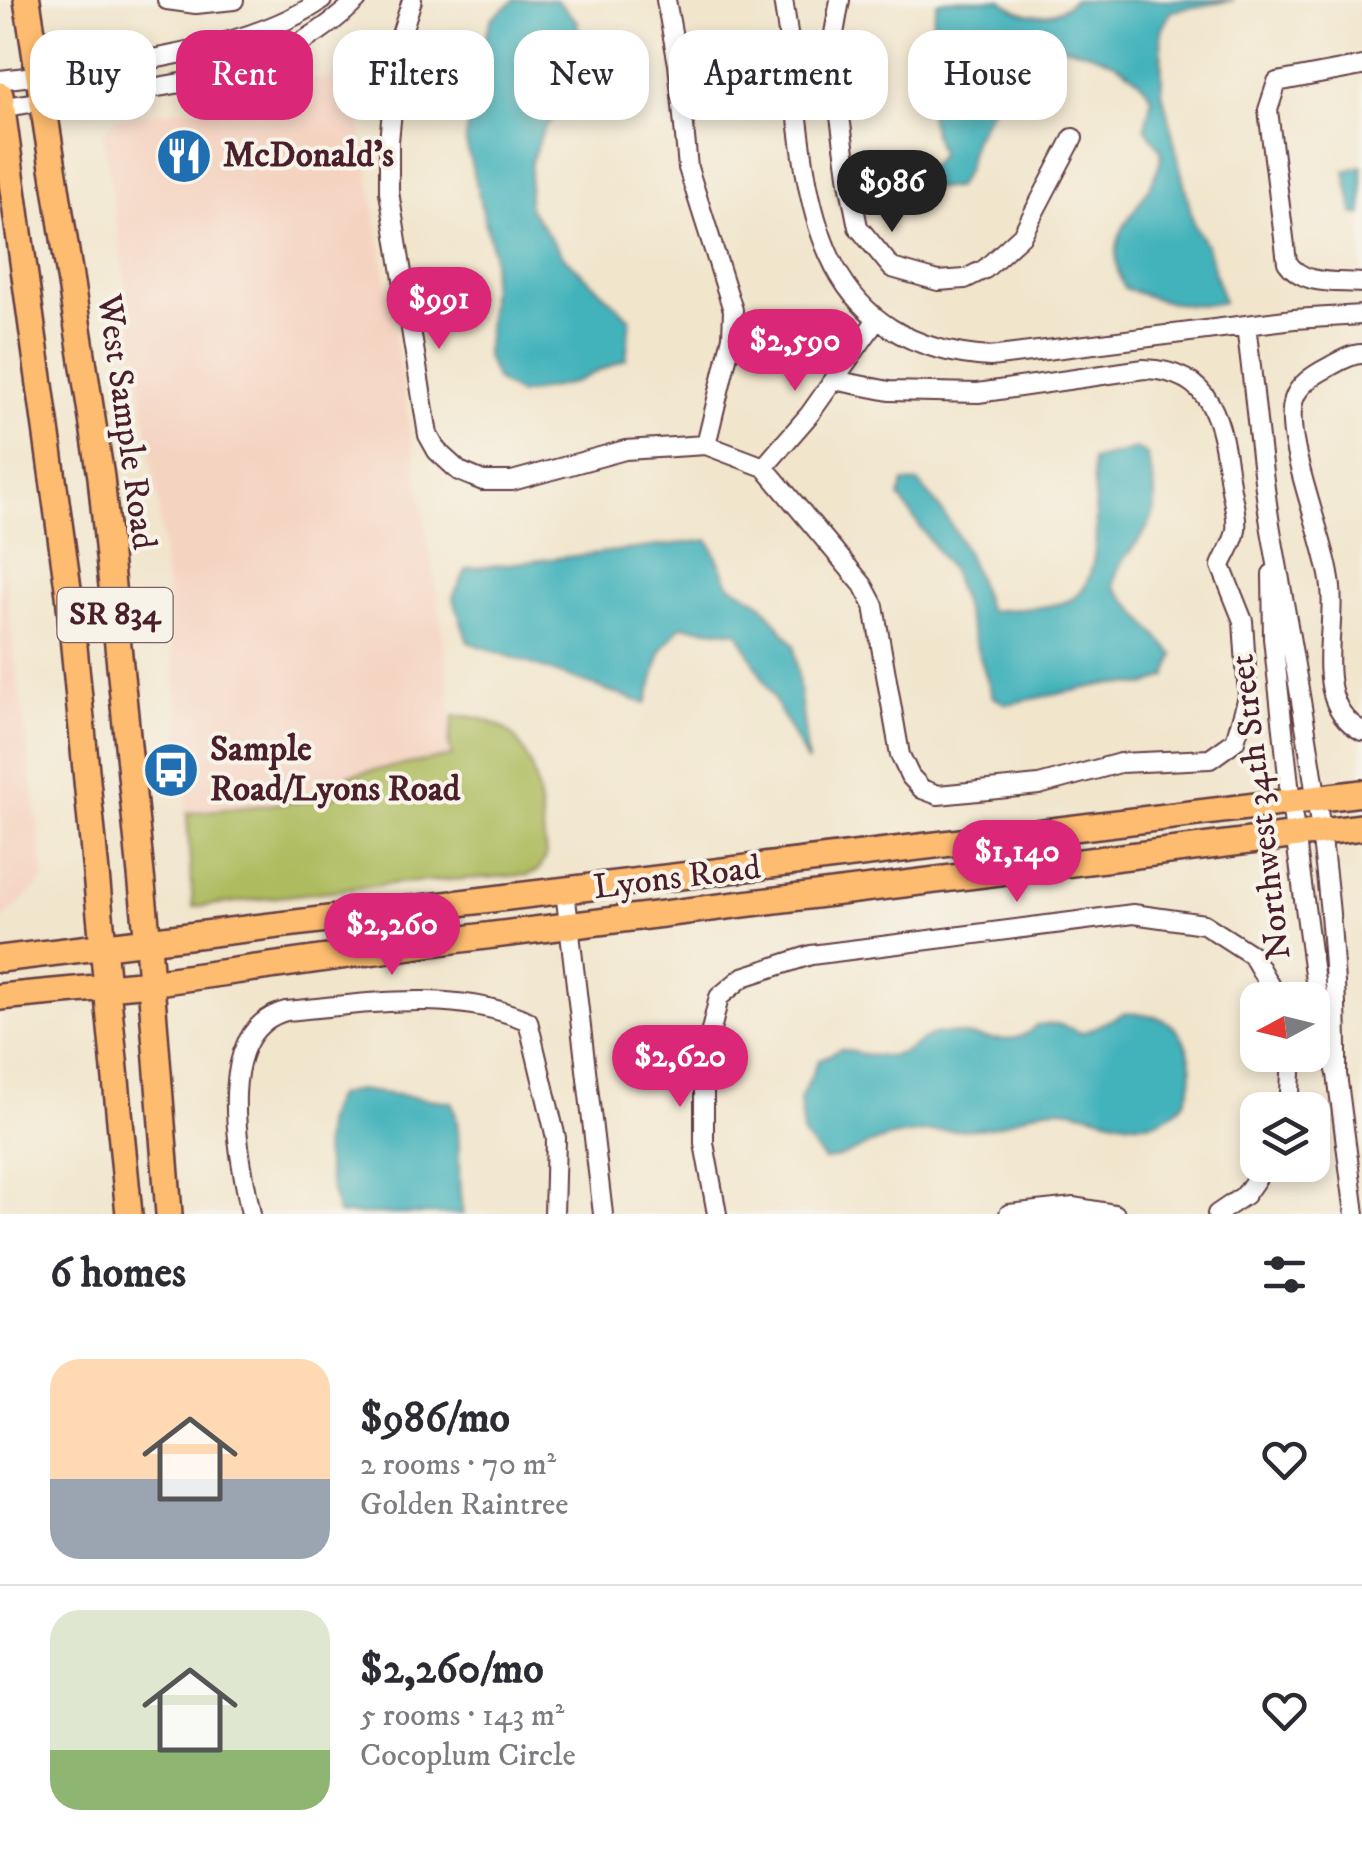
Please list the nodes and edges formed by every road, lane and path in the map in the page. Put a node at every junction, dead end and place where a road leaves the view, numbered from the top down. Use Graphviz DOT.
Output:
graph roads {
  1 [pos="28,0"];
  2 [pos="167,0"];
  3 [pos="234,0"];
  4 [pos="322,0"];
  5 [pos="358,0"];
  6 [pos="412,0"];
  7 [pos="666,0"];
  8 [pos="783,0"];
  9 [pos="840,0"];
  10 [pos="32,30"];
  11 [pos="156,59"];
  12 [pos="1362,66"];
  13 [pos="0,80"];
  14 [pos="156,80"];
  15 [pos="30,86"];
  16 [pos="30,92"];
  17 [pos="1,104"];
  18 [pos="46,120"];
  19 [pos="1073,138"];
  20 [pos="1362,283"];
  21 [pos="1362,315"];
  22 [pos="875,322"];
  23 [pos="1246,326"];
  24 [pos="1362,354"];
  25 [pos="834,380"];
  26 [pos="706,445"];
  27 [pos="764,468"];
  28 [pos="1362,730"];
  29 [pos="1362,794"];
  30 [pos="1303,801"];
  31 [pos="1362,827"];
  32 [pos="1307,833"];
  33 [pos="564,891"];
  34 [pos="568,926"];
  35 [pos="148,944"];
  36 [pos="104,948"];
  37 [pos="0,959"];
  38 [pos="1267,982"];
  39 [pos="150,984"];
  40 [pos="105,987"];
  41 [pos="0,997"];
  42 [pos="1254,1182"];
  43 [pos="1357,1201"];
  44 [pos="129,1214"];
  45 [pos="169,1214"];
  46 [pos="251,1214"];
  47 [pos="554,1214"];
  48 [pos="603,1214"];
  49 [pos="717,1214"];
  50 [pos="1009,1214"];
  51 [pos="1115,1214"];
  52 [pos="1216,1214"];
  1 -- 10 [label="main road, West Sample Road / SR 834"];
  2 -- 3 [label="street"];
  4 -- 11 [label="street"];
  5 -- 14 [label="street"];
  6 -- 26 [label="street"];
  7 -- 26 [label="street"];
  8 -- 22 [label="street"];
  9 -- 19 [label="street"];
  12 -- 20 [label="street"];
  13 -- 15 [label="street"];
  16 -- 17 [label="street"];
  17 -- 36 [label="main road, SR 834"];
  18 -- 35 [label="main road, West Sample Road / SR 834"];
  21 -- 23 [label="street"];
  22 -- 23 [label="street"];
  22 -- 25 [label="street"];
  23 -- 30 [label="street, Northwest 34th Street"];
  24 -- 28 [label="street"];
  25 -- 27 [label="street"];
  25 -- 27 [label="street"];
  26 -- 27 [label="street"];
  29 -- 30 [label="main road, Lyons Road"];
  30 -- 32 [label="street, Northwest 34th Street"];
  30 -- 33 [label="main road, Lyons Road"];
  31 -- 32 [label="main road, Lyons Road"];
  32 -- 34 [label="main road, Lyons Road"];
  32 -- 43 [label="street, Northwest 34th Street"];
  33 -- 34 [label="street"];
  33 -- 35 [label="main road, Lyons Road"];
  34 -- 39 [label="main road, Lyons Road"];
  34 -- 48 [label="street"];
  35 -- 36 [label="main road, Lyons Road"];
  35 -- 39 [label="main road, West Sample Road / SR 834"];
  36 -- 37 [label="main road, Lyons Road"];
  36 -- 40 [label="main road, SR 834"];
  38 -- 49 [label="street"];
  39 -- 40 [label="main road, Lyons Road"];
  39 -- 45 [label="main road, West Sample Road / SR 834"];
  40 -- 41 [label="main road, Lyons Road"];
  40 -- 44 [label="main road, SR 834"];
  42 -- 52 [label="street"];
  46 -- 47 [label="street"];
  50 -- 51 [label="street"];
}
